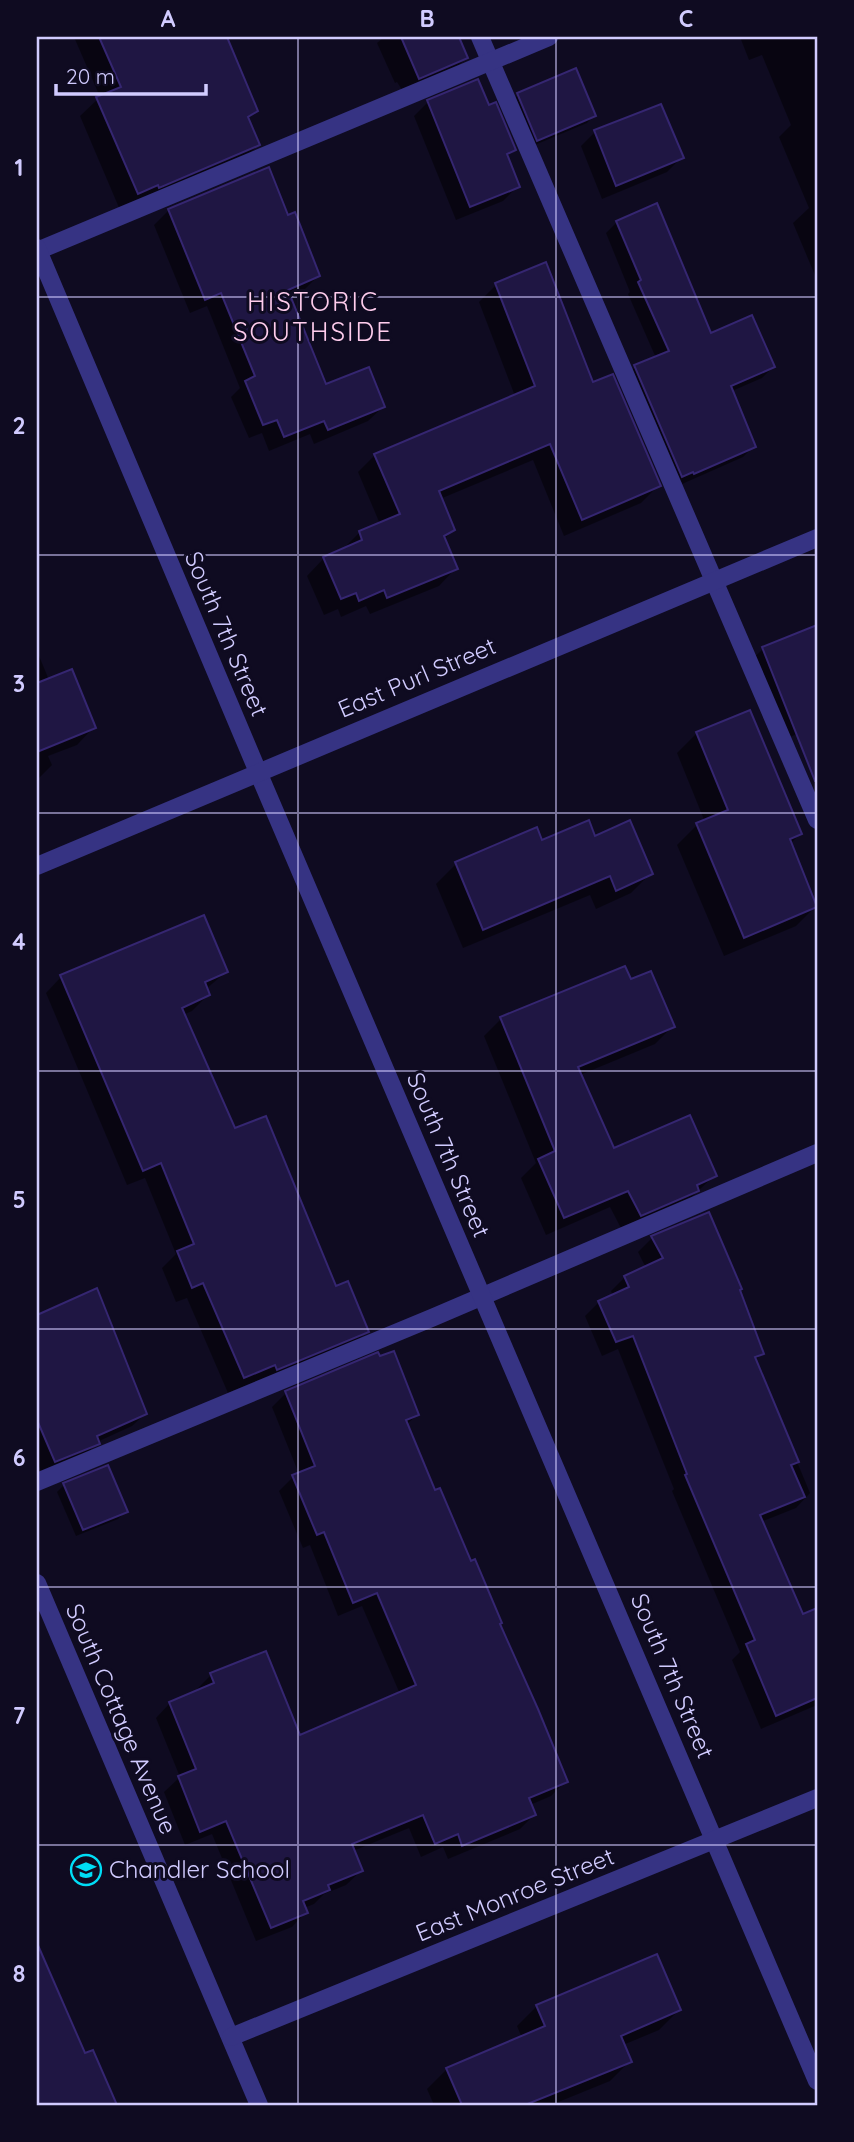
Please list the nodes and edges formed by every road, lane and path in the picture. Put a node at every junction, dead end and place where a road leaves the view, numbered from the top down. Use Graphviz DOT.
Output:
graph roads {
  1 [pos="480,37"];
  2 [pos="550,37"];
  3 [pos="491,61"];
  4 [pos="37,250"];
  5 [pos="817,538"];
  6 [pos="715,581"];
  7 [pos="258,772"];
  8 [pos="817,820"];
  9 [pos="37,866"];
  10 [pos="817,1153"];
  11 [pos="482,1296"];
  12 [pos="37,1482"];
  13 [pos="37,1583"];
  14 [pos="817,1798"];
  15 [pos="715,1840"];
  16 [pos="231,2037"];
  17 [pos="817,2081"];
  18 [pos="259,2105"];
  1 -- 3 [label="street"];
  2 -- 3 [label="street"];
  3 -- 4 [label="street"];
  3 -- 6 [label="street"];
  4 -- 7 [label="street, South 7th Street"];
  5 -- 6 [label="street, East Purl Street"];
  6 -- 7 [label="street, East Purl Street"];
  6 -- 8 [label="street"];
  7 -- 9 [label="street, East Purl Street"];
  7 -- 11 [label="street, South 7th Street"];
  10 -- 11 [label="street"];
  11 -- 12 [label="street"];
  11 -- 15 [label="street, South 7th Street"];
  13 -- 16 [label="street, South Cottage Avenue"];
  14 -- 15 [label="street, East Monroe Street"];
  15 -- 16 [label="street, East Monroe Street"];
  15 -- 17 [label="street, South 7th Street"];
  16 -- 18 [label="street, South Cottage Avenue"];
}
